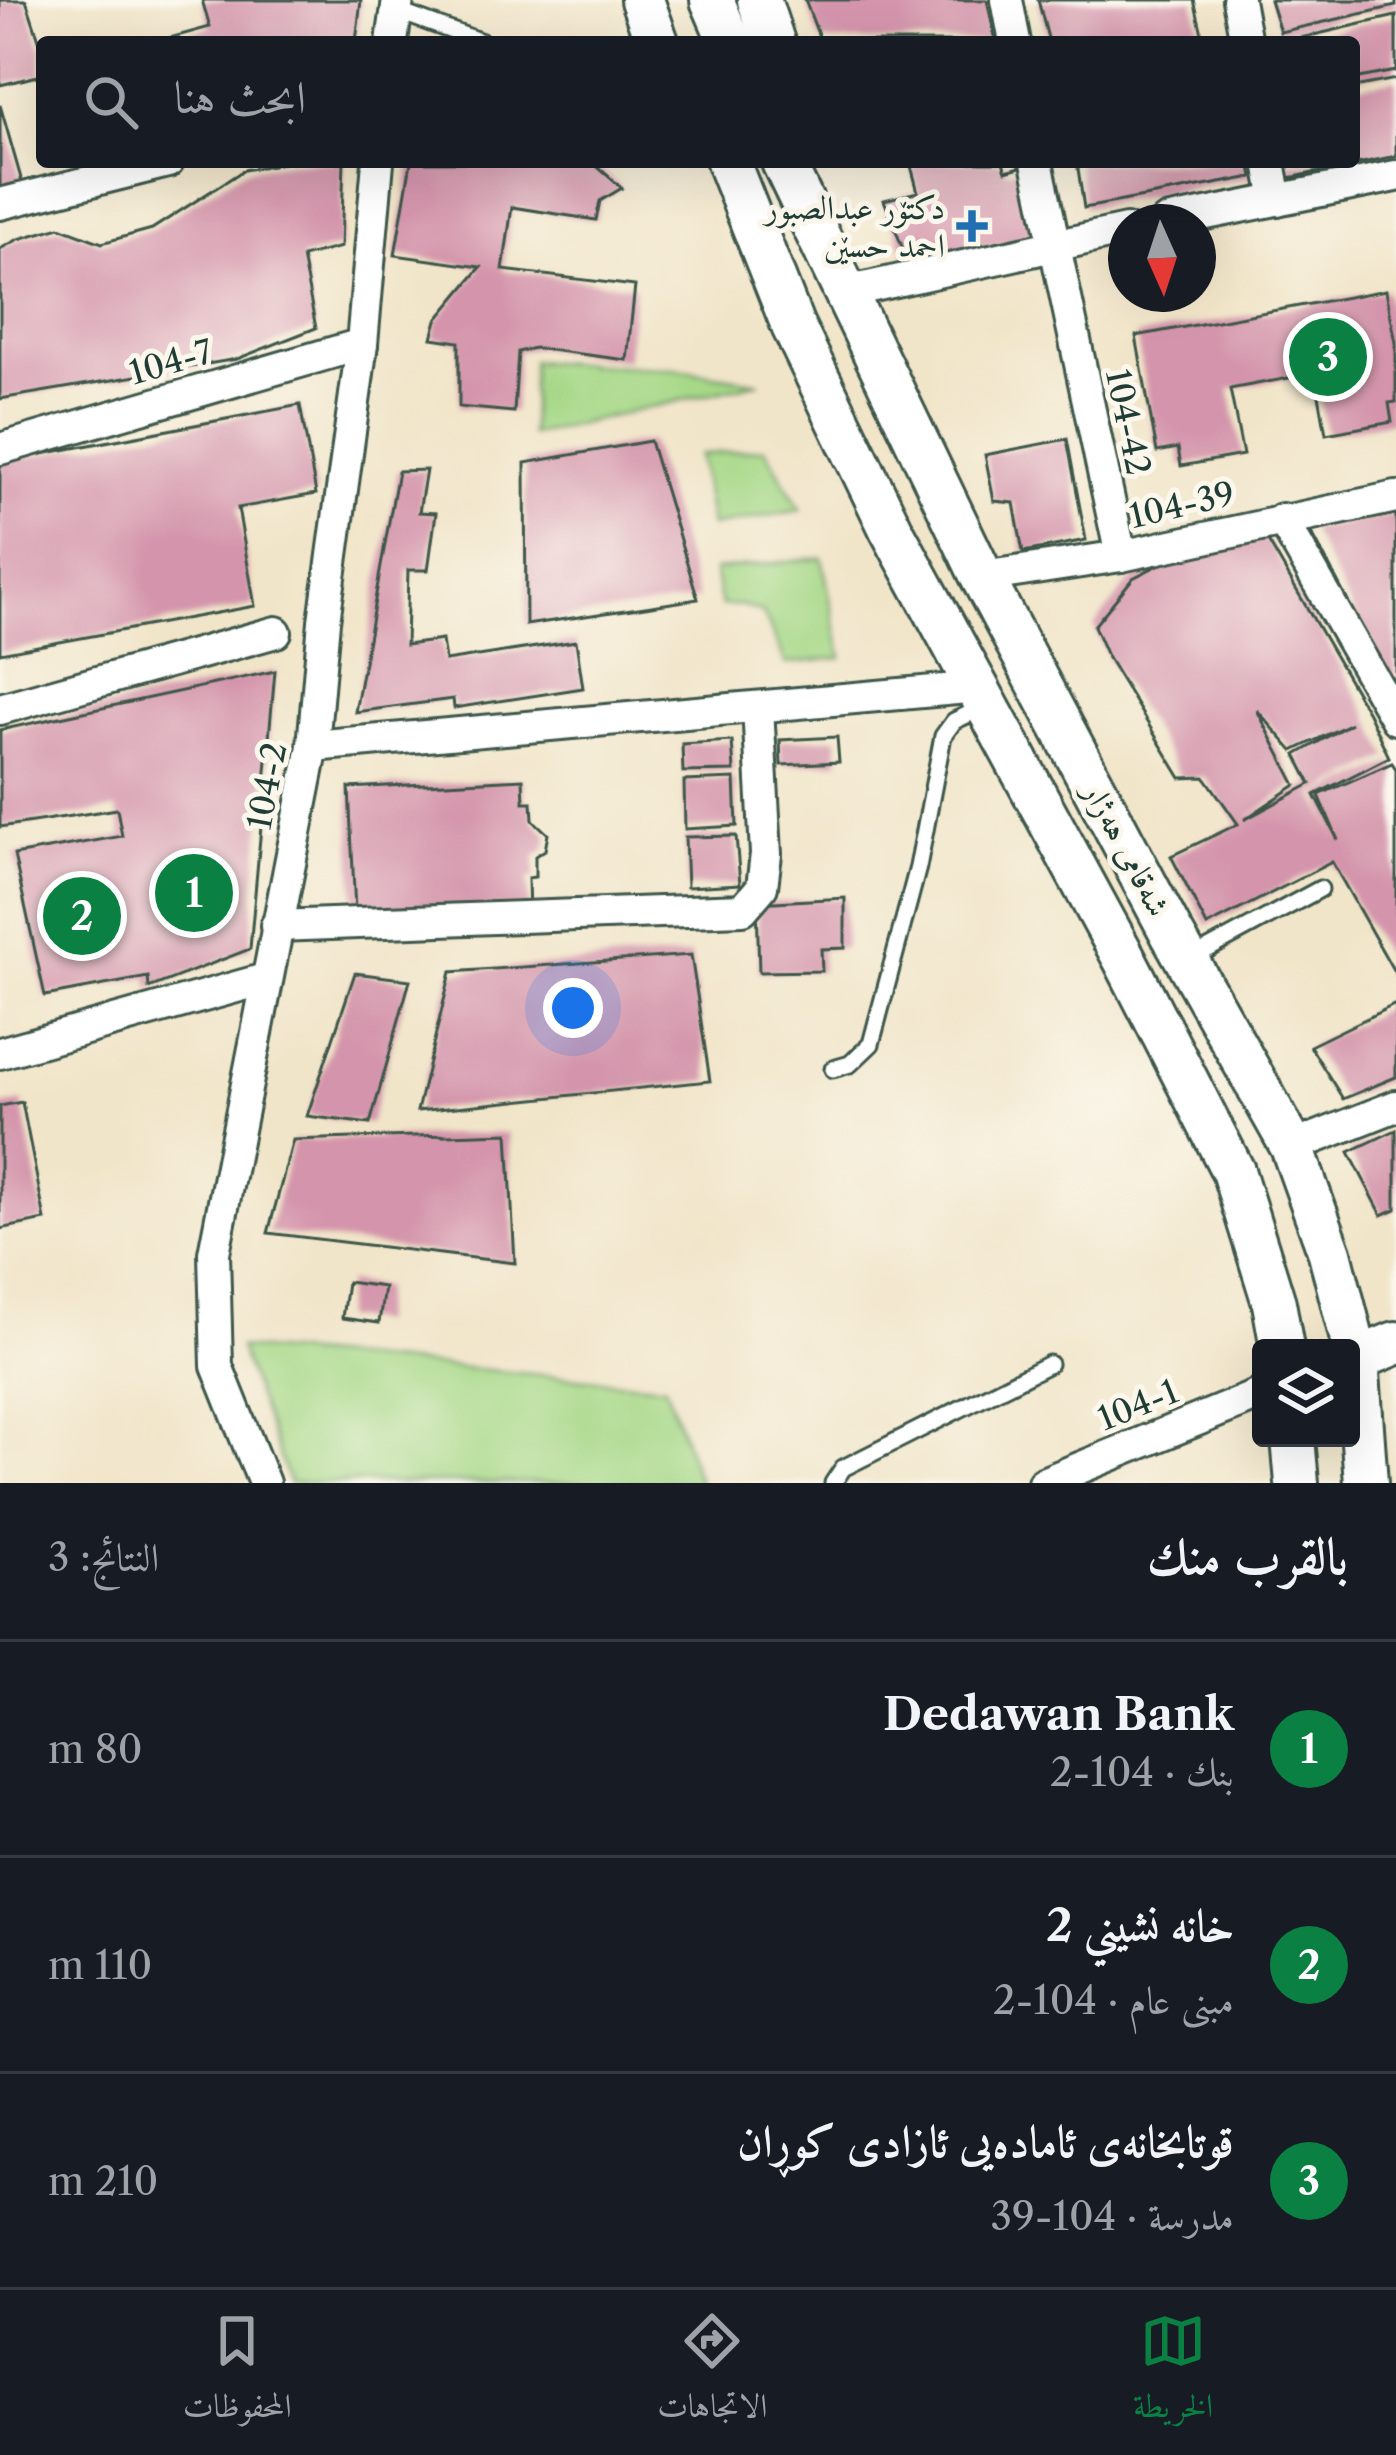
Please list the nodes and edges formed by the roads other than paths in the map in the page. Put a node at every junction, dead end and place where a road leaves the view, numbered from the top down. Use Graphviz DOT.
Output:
graph roads {
  1 [pos="642,0"];
  2 [pos="669,0"];
  3 [pos="712,0"];
  4 [pos="759,0"];
  5 [pos="1007,0"];
  6 [pos="1238,0"];
  7 [pos="398,5"];
  8 [pos="393,36"];
  9 [pos="468,36"];
  10 [pos="655,36"];
  11 [pos="679,36"];
  12 [pos="727,36"];
  13 [pos="771,36"];
  14 [pos="1014,36"];
  15 [pos="1245,36"];
  16 [pos="144,168"];
  17 [pos="377,168"];
  18 [pos="717,168"];
  19 [pos="730,168"];
  20 [pos="786,168"];
  21 [pos="807,168"];
  22 [pos="1038,168"];
  23 [pos="1271,168"];
  24 [pos="1396,176"];
  25 [pos="1277,200"];
  26 [pos="0,204"];
  27 [pos="1216,212"];
  28 [pos="1108,233"];
  29 [pos="820,234"];
  30 [pos="1053,244"];
  31 [pos="760,245"];
  32 [pos="846,292"];
  33 [pos="362,344"];
  34 [pos="1,446"];
  35 [pos="1396,497"];
  36 [pos="1282,519"];
  37 [pos="1120,556"];
  38 [pos="982,577"];
  39 [pos="276,632"];
  40 [pos="984,696"];
  41 [pos="758,707"];
  42 [pos="0,709"];
  43 [pos="1396,719"];
  44 [pos="313,746"];
  45 [pos="1319,889"];
  46 [pos="276,926"];
  47 [pos="1179,946"];
  48 [pos="1124,958"];
  49 [pos="265,979"];
  50 [pos="0,1053"];
  51 [pos="833,1069"];
  52 [pos="1396,1106"];
  53 [pos="1292,1147"];
  54 [pos="1280,1339"];
  55 [pos="1377,1351"];
  56 [pos="1049,1364"];
  57 [pos="1252,1398"];
  58 [pos="1294,1447"];
  59 [pos="264,1483"];
  60 [pos="833,1483"];
  61 [pos="1043,1483"];
  62 [pos="1297,1483"];
  63 [pos="1366,1483"];
  1 -- 10 [label="main road"];
  2 -- 11 [label="main road"];
  3 -- 12 [label="main road"];
  4 -- 13 [label="main road"];
  5 -- 14 [label="street"];
  6 -- 15 [label="street"];
  7 -- 8 [label="street"];
  7 -- 9 [label="lane"];
  16 -- 26 [label="street"];
  17 -- 33 [label="street, 104-2"];
  18 -- 31 [label="main road, شەقامی هەژار"];
  19 -- 31 [label="main road, شەقامی هەژار"];
  20 -- 29 [label="main road, شەقامی هەژار"];
  21 -- 29 [label="main road, شەقامی هەژار"];
  22 -- 30 [label="street, 104-42"];
  23 -- 25 [label="street"];
  24 -- 25 [label="street"];
  25 -- 27 [label="street"];
  28 -- 30 [label="street"];
  29 -- 32 [label="main road, شەقامی هەژار"];
  30 -- 32 [label="street"];
  30 -- 37 [label="street, 104-42"];
  31 -- 40 [label="main road, شەقامی هەژار"];
  32 -- 38 [label="main road, شەقامی هەژار"];
  33 -- 34 [label="street, 104-7"];
  33 -- 44 [label="street, 104-2"];
  35 -- 36 [label="street, 104-39"];
  36 -- 37 [label="street, 104-39"];
  36 -- 43 [label="street"];
  37 -- 38 [label="street, 104-39"];
  38 -- 47 [label="main road, شەقامی هەژار"];
  39 -- 42 [label="street"];
  40 -- 41 [label="street"];
  40 -- 48 [label="main road, شەقامی هەژار"];
  40 -- 51 [label="lane"];
  41 -- 44 [label="street"];
  41 -- 46 [label="street"];
  44 -- 46 [label="street, 104-2"];
  45 -- 47 [label="lane"];
  46 -- 49 [label="street, 104-2"];
  47 -- 48 [label="main road"];
  47 -- 53 [label="main road, شەقامی هەژار"];
  48 -- 54 [label="main road, شەقامی هەژار"];
  49 -- 50 [label="street"];
  49 -- 59 [label="street, 104-2"];
  52 -- 53 [label="street"];
  53 -- 55 [label="main road, شەقامی هەژار"];
  55 -- 63 [label="main road, شەقامی هەژار"];
  56 -- 60 [label="lane"];
  57 -- 61 [label="street, 104-1"];
  58 -- 62 [label="main road"];
}
